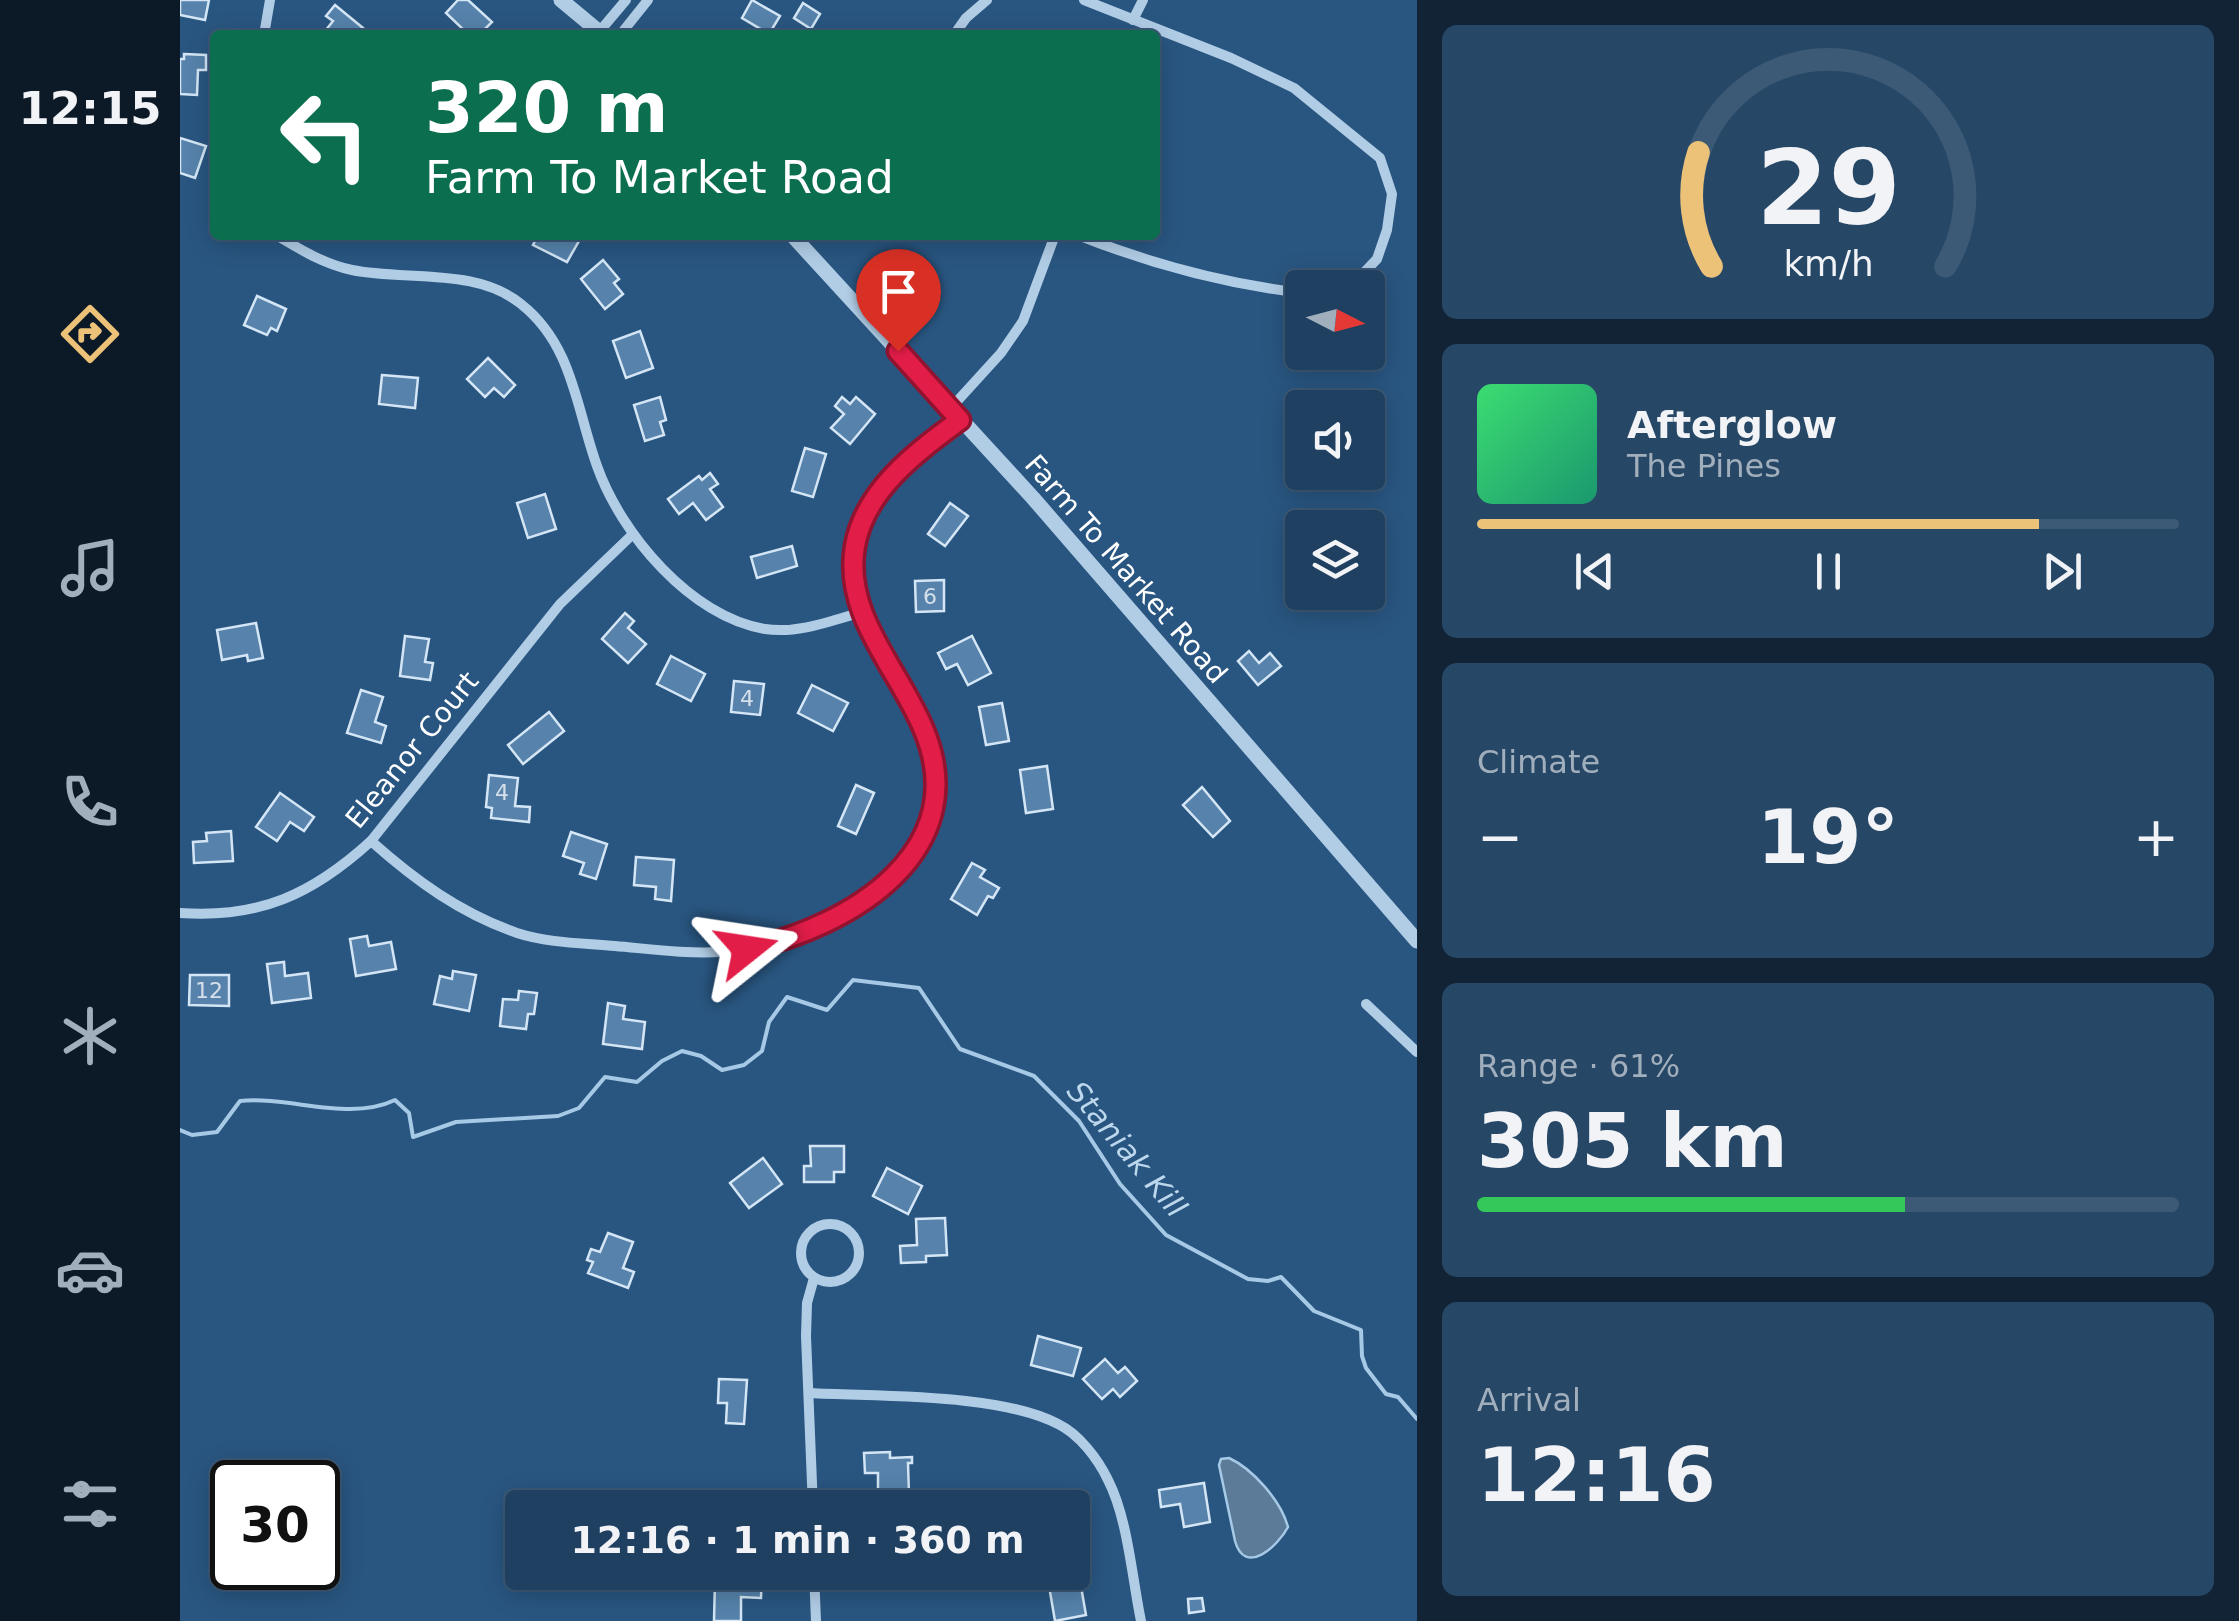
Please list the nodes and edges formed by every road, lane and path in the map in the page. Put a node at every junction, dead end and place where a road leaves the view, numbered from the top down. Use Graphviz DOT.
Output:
graph roads {
  1 [pos="270,0"];
  2 [pos="561,0"];
  3 [pos="626,0"];
  4 [pos="648,0"];
  5 [pos="987,0"];
  6 [pos="1084,0"];
  7 [pos="1144,0"];
  8 [pos="1134,20"];
  9 [pos="265,30"];
  10 [pos="596,30"];
  11 [pos="604,30"];
  12 [pos="624,30"];
  13 [pos="958,30"];
  14 [pos="1160,30"];
  15 [pos="1160,30"];
  16 [pos="286,240"];
  17 [pos="797,240"];
  18 [pos="1053,240"];
  19 [pos="1090,240"];
  20 [pos="1367,270"];
  21 [pos="1285,290"];
  22 [pos="955,414"];
  23 [pos="633,534"];
  24 [pos="862,612"];
  25 [pos="370,841"];
  26 [pos="180,913"];
  27 [pos="1416,940"];
  28 [pos="1366,1004"];
  29 [pos="1416,1052"];
  30 [pos="814,1278"];
  31 [pos="810,1393"];
  32 [pos="812,1490"];
  33 [pos="815,1590"];
  34 [pos="816,1621"];
  35 [pos="1141,1621"];
  1 -- 9 [label="street"];
  2 -- 10 [label="street"];
  3 -- 11 [label="street"];
  4 -- 12 [label="street"];
  5 -- 13 [label="street"];
  6 -- 8 [label="street"];
  7 -- 8 [label="street"];
  8 -- 15 [label="street"];
  14 -- 20 [label="street"];
  16 -- 23 [label="street"];
  17 -- 22 [label="street, Farm To Market Road"];
  18 -- 22 [label="street"];
  19 -- 21 [label="street"];
  22 -- 24 [label="street"];
  22 -- 27 [label="street, Farm To Market Road"];
  23 -- 24 [label="street"];
  23 -- 25 [label="street, Eleanor Court"];
  24 -- 25 [label="street"];
  25 -- 26 [label="street, Eleanor Court"];
  28 -- 29 [label="street"];
  30 -- 30 [label="street"];
  30 -- 31 [label="street"];
  31 -- 32 [label="street"];
  31 -- 35 [label="street"];
  33 -- 34 [label="street"];
}
